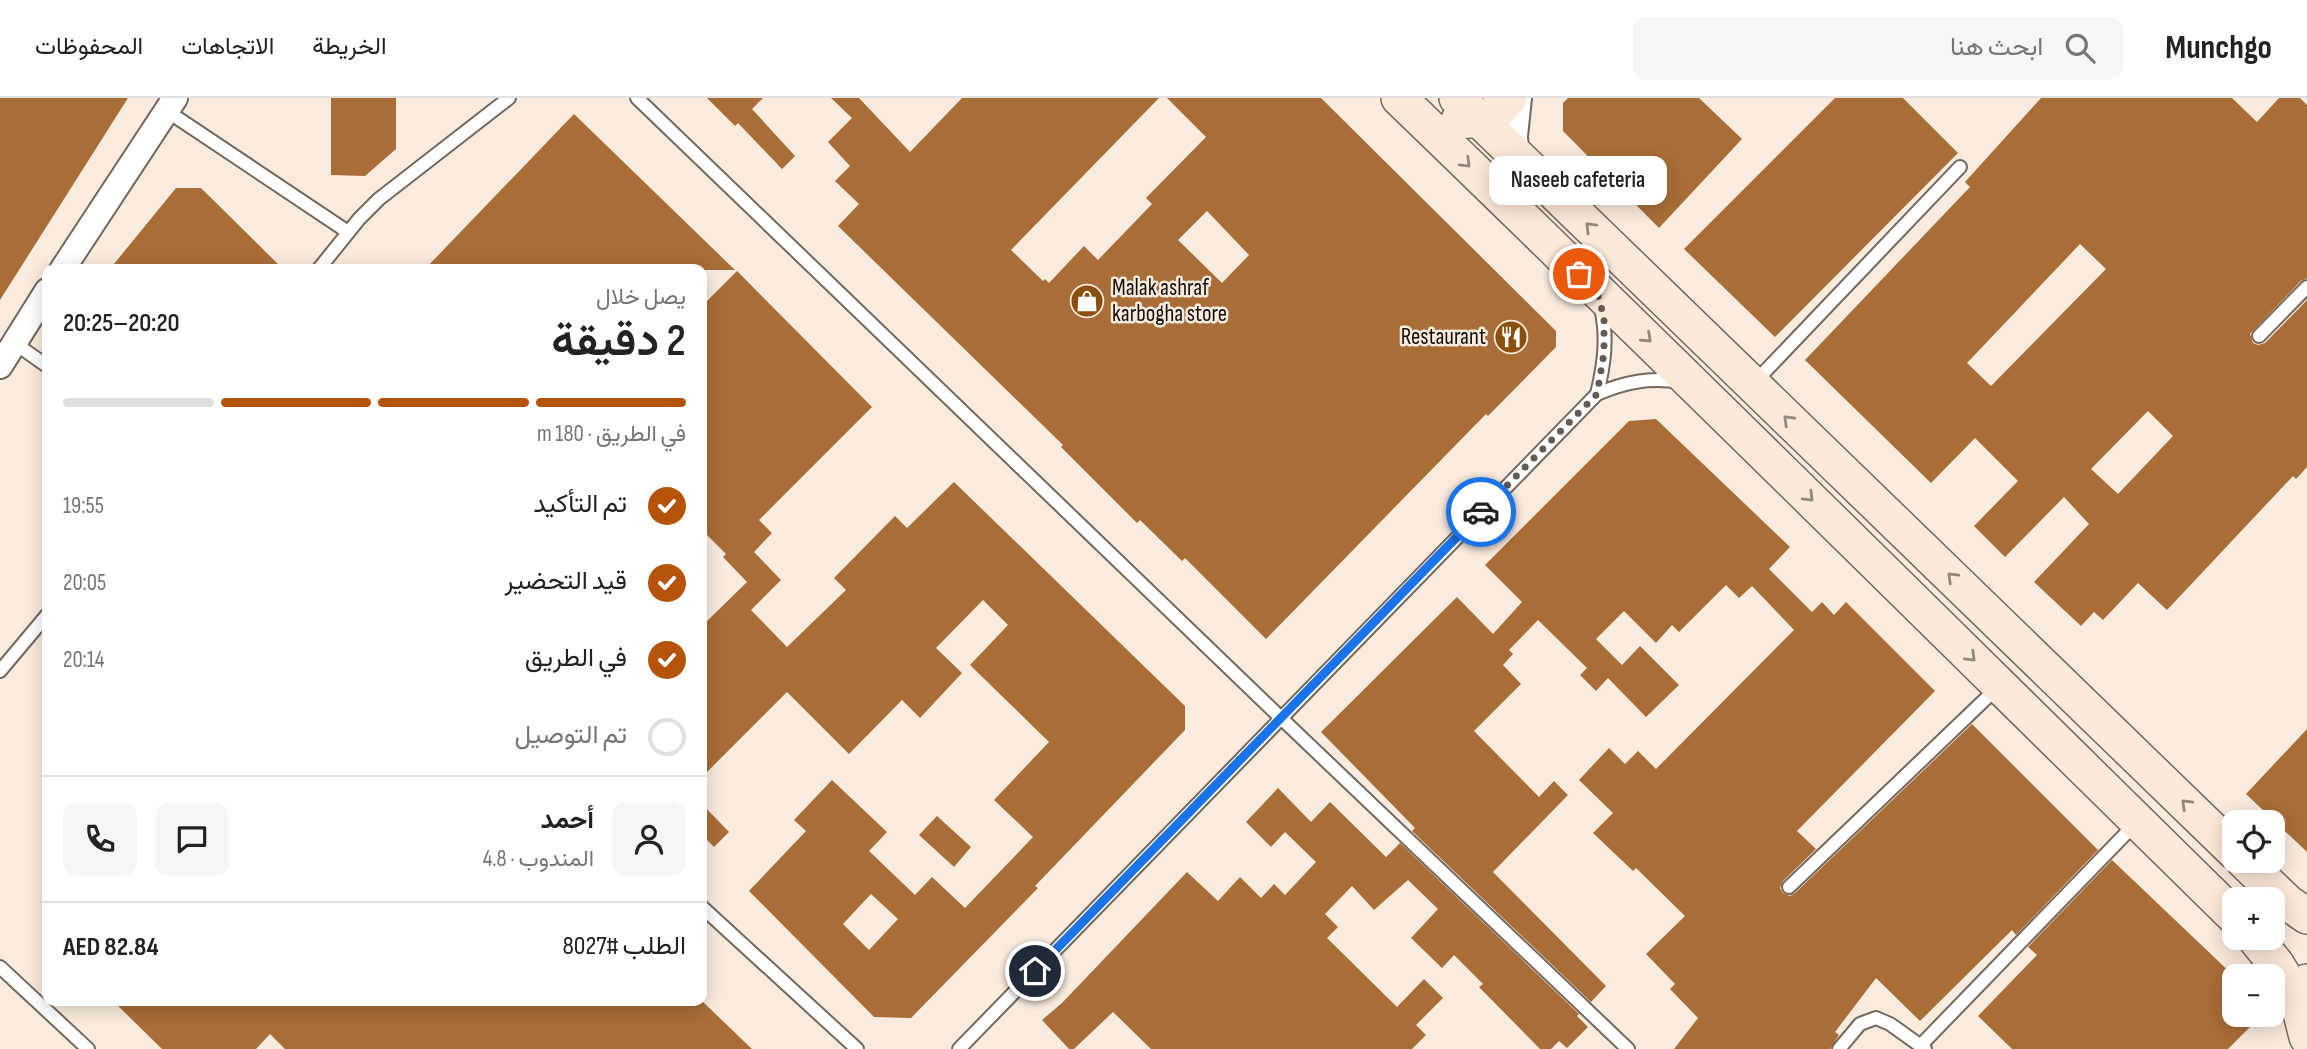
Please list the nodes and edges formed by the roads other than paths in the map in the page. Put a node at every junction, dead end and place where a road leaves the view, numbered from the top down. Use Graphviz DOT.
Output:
graph roads {
  1 [pos="509,98"];
  2 [pos="638,98"];
  3 [pos="1509,98"];
  4 [pos="1519,98"];
  5 [pos="171,104"];
  6 [pos="1405,104"];
  7 [pos="1469,109"];
  8 [pos="1516,153"];
  9 [pos="1960,167"];
  10 [pos="348,232"];
  11 [pos="66,264"];
  12 [pos="323,264"];
  13 [pos="2307,287"];
  14 [pos="1597,292"];
  15 [pos="42,297"];
  16 [pos="2259,336"];
  17 [pos="7,338"];
  18 [pos="42,362"];
  19 [pos="0,366"];
  20 [pos="1696,385"];
  21 [pos="1753,385"];
  22 [pos="1597,394"];
  23 [pos="42,621"];
  24 [pos="0,671"];
  25 [pos="2000,685"];
  26 [pos="1281,718"];
  27 [pos="2137,821"];
  28 [pos="2222,839"];
  29 [pos="2257,873"];
  30 [pos="1788,887"];
  31 [pos="2222,904"];
  32 [pos="707,912"];
  33 [pos="2307,916"];
  34 [pos="2265,950"];
  35 [pos="0,967"];
  36 [pos="2304,1009"];
  37 [pos="1922,1048"];
  38 [pos="88,1049"];
  39 [pos="857,1049"];
  40 [pos="959,1049"];
  41 [pos="1628,1049"];
  42 [pos="1839,1049"];
  43 [pos="2282,1049"];
  1 -- 10 [label="lane"];
  2 -- 26 [label="lane"];
  3 -- 7 [label="main road"];
  4 -- 8 [label="street"];
  5 -- 10 [label="lane"];
  5 -- 11 [label="street"];
  6 -- 7 [label="main road"];
  6 -- 14 [label="main road, one-way"];
  7 -- 8 [label="main road"];
  21 -- 8 [label="main road, one-way"];
  9 -- 21 [label="lane"];
  10 -- 12 [label="lane"];
  13 -- 16 [label="lane"];
  14 -- 20 [label="main road, one-way"];
  14 -- 22 [label="lane"];
  15 -- 17 [label="street"];
  17 -- 18 [label="lane"];
  17 -- 19 [label="street"];
  20 -- 22 [label="lane"];
  20 -- 25 [label="main road, one-way"];
  28 -- 21 [label="main road, one-way"];
  22 -- 26 [label="lane"];
  23 -- 24 [label="lane"];
  25 -- 27 [label="main road"];
  25 -- 30 [label="lane"];
  26 -- 40 [label="lane"];
  26 -- 41 [label="lane"];
  27 -- 31 [label="main road"];
  27 -- 37 [label="lane"];
  29 -- 33 [label="main road"];
  32 -- 39 [label="lane"];
  34 -- 36 [label="main road"];
  35 -- 38 [label="lane"];
  36 -- 43 [label="main road"];
  37 -- 42 [label="lane"];
}
